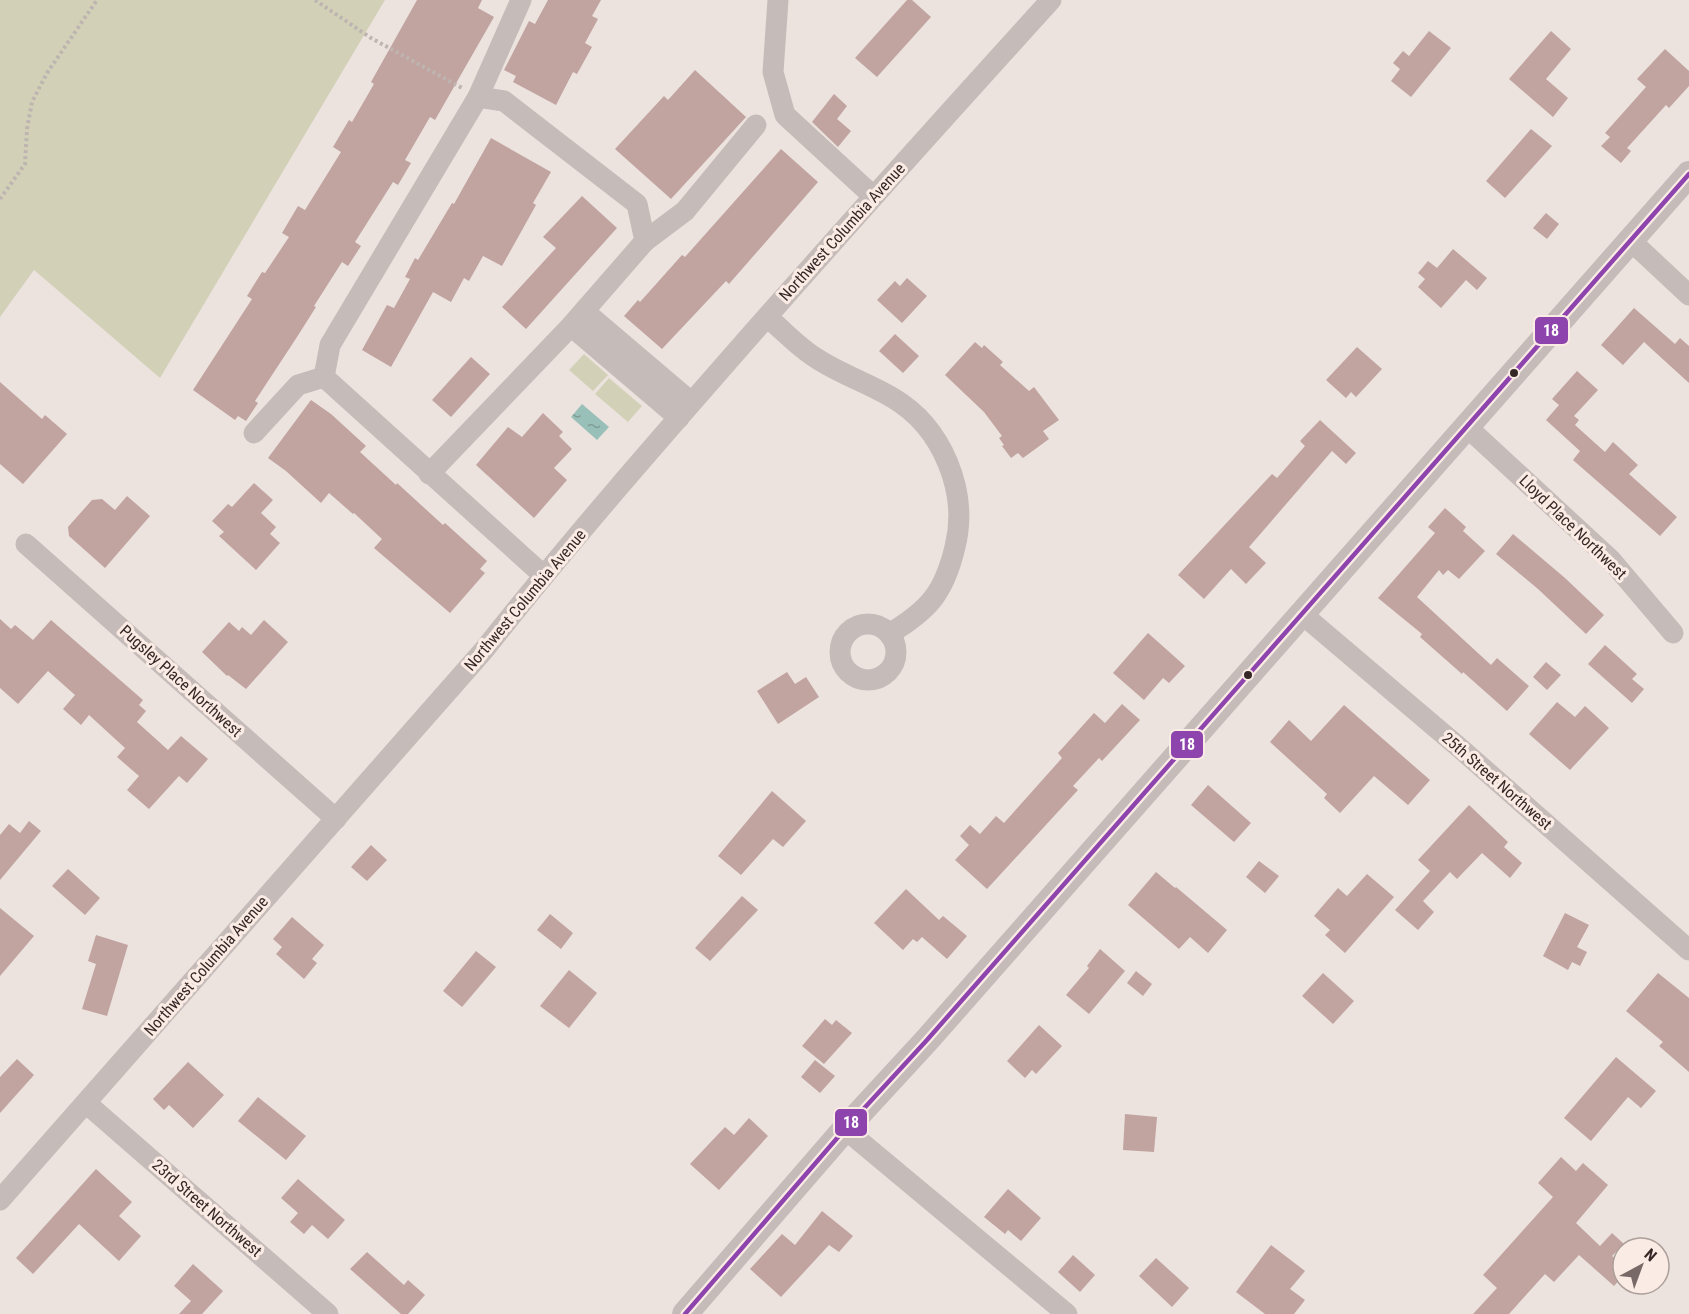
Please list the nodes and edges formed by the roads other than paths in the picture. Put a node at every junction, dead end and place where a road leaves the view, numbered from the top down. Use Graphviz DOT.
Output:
graph roads {
  1 [pos="521,0"];
  2 [pos="778,0"];
  3 [pos="1050,0"];
  4 [pos="478,98"];
  5 [pos="756,125"];
  6 [pos="1689,174"];
  7 [pos="873,196"];
  8 [pos="645,241"];
  9 [pos="1631,241"];
  10 [pos="1689,295"];
  11 [pos="767,317"];
  12 [pos="578,319"];
  13 [pos="324,377"];
  14 [pos="685,410"];
  15 [pos="1467,427"];
  16 [pos="254,433"];
  17 [pos="429,474"];
  18 [pos="26,544"];
  19 [pos="543,575"];
  20 [pos="1302,614"];
  21 [pos="1673,633"];
  22 [pos="889,634"];
  23 [pos="336,819"];
  24 [pos="1689,951"];
  25 [pos="86,1103"];
  26 [pos="845,1129"];
  27 [pos="0,1200"];
  28 [pos="328,1314"];
  29 [pos="685,1314"];
  30 [pos="1067,1314"];
  1 -- 4 [label="street"];
  2 -- 7 [label="street"];
  3 -- 7 [label="street, Northwest Columbia Avenue"];
  4 -- 8 [label="street"];
  4 -- 13 [label="street"];
  5 -- 8 [label="street"];
  6 -- 9 [label="street"];
  7 -- 11 [label="street, Northwest Columbia Avenue"];
  8 -- 12 [label="street"];
  9 -- 10 [label="street"];
  9 -- 15 [label="street"];
  11 -- 14 [label="street, Northwest Columbia Avenue"];
  11 -- 22 [label="street"];
  12 -- 14 [label="street"];
  12 -- 17 [label="street"];
  13 -- 16 [label="street"];
  13 -- 17 [label="street"];
  14 -- 19 [label="street, Northwest Columbia Avenue"];
  15 -- 20 [label="street"];
  15 -- 21 [label="street, Lloyd Place Northwest"];
  17 -- 19 [label="street"];
  18 -- 23 [label="street, Pugsley Place Northwest"];
  19 -- 23 [label="street, Northwest Columbia Avenue"];
  20 -- 24 [label="street, 25th Street Northwest"];
  20 -- 26 [label="street"];
  23 -- 25 [label="street, Northwest Columbia Avenue"];
  25 -- 27 [label="street, Northwest Columbia Avenue"];
  25 -- 28 [label="street, 23rd Street Northwest"];
  26 -- 29 [label="street"];
  26 -- 30 [label="street"];
}
